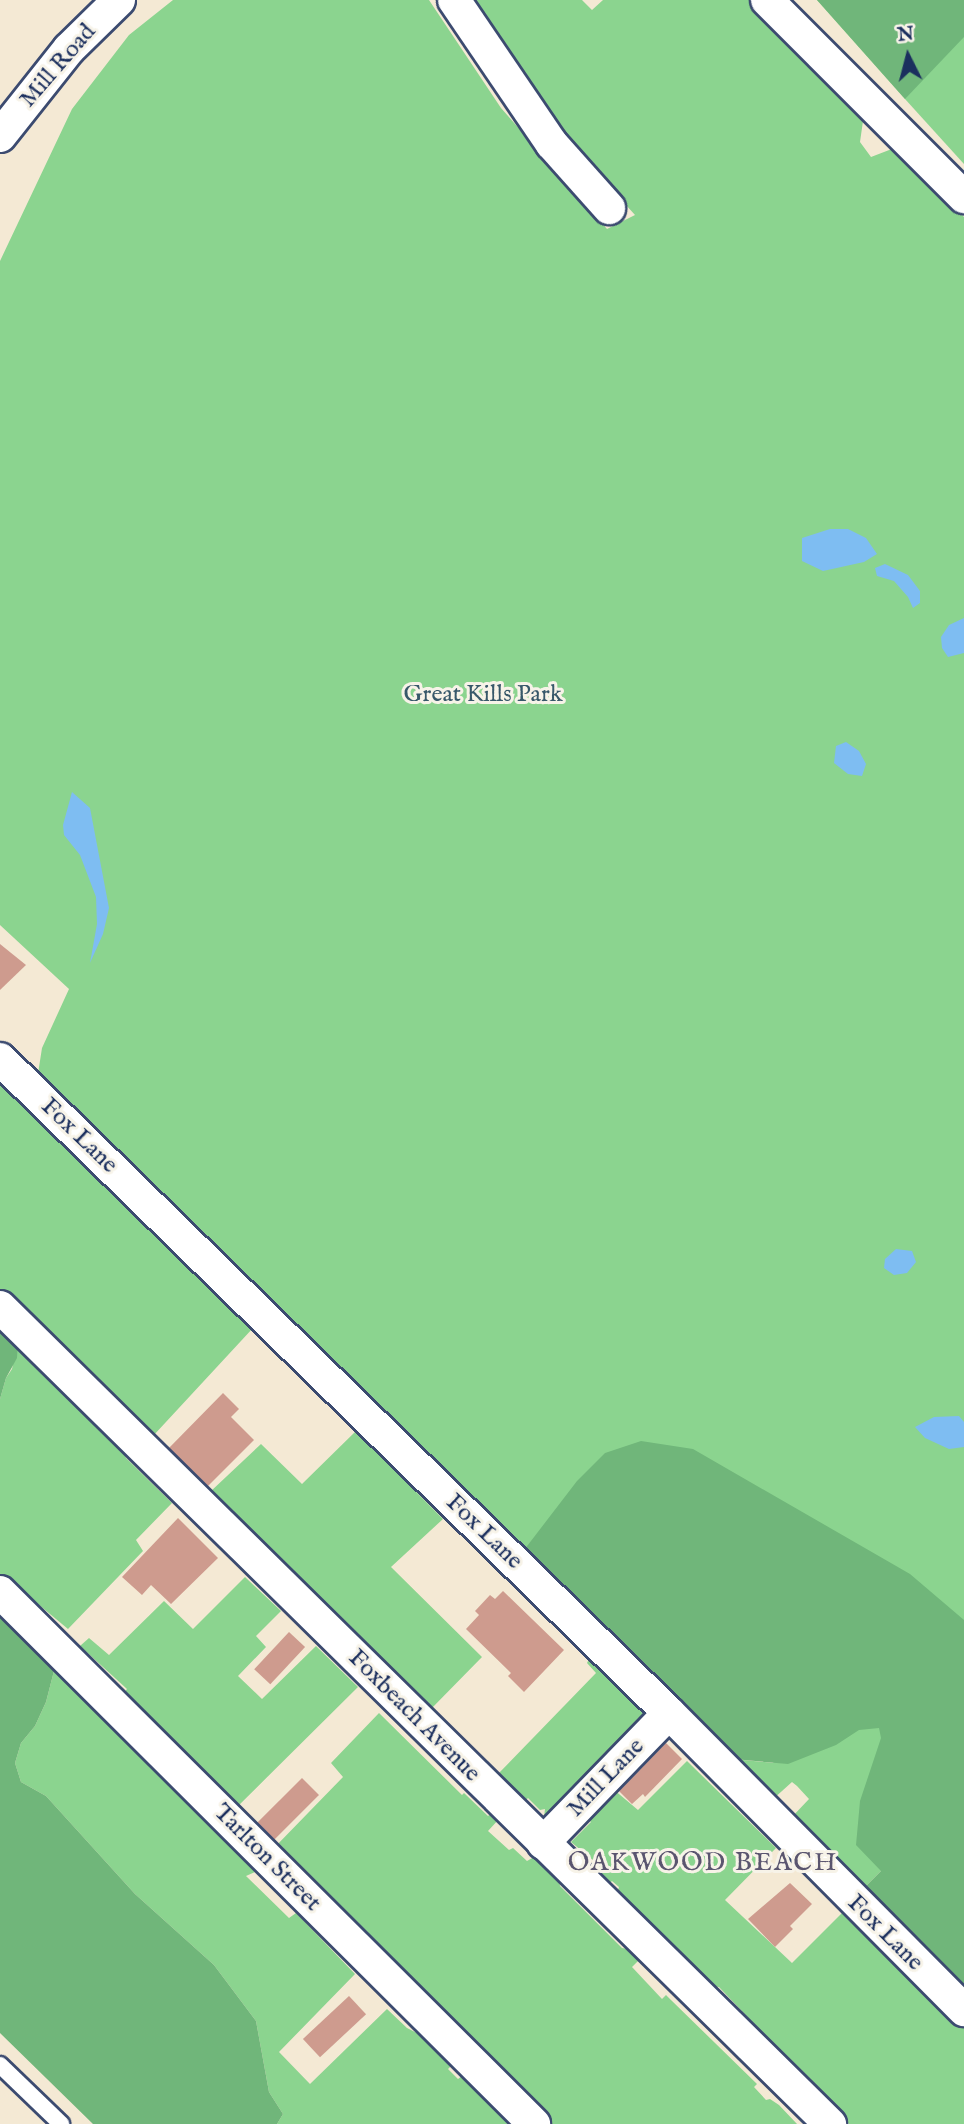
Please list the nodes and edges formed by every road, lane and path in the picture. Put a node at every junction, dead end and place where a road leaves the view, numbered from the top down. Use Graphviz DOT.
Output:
graph roads {
  1 [pos="119,0"];
  2 [pos="454,0"];
  3 [pos="767,0"];
  4 [pos="0,136"];
  5 [pos="964,197"];
  6 [pos="609,208"];
  7 [pos="0,1059"];
  8 [pos="0,1307"];
  9 [pos="0,1592"];
  10 [pos="669,1713"];
  11 [pos="543,1843"];
  12 [pos="964,2010"];
  13 [pos="0,2065"];
  14 [pos="61,2124"];
  15 [pos="534,2124"];
  16 [pos="830,2124"];
  1 -- 4 [label="street, Mill Road"];
  2 -- 6 [label="street"];
  3 -- 5 [label="street"];
  7 -- 10 [label="street, Fox Lane"];
  8 -- 11 [label="street, Foxbeach Avenue"];
  9 -- 15 [label="street, Tarlton Street"];
  10 -- 11 [label="street, Mill Lane"];
  10 -- 12 [label="street, Fox Lane"];
  11 -- 16 [label="street, Foxbeach Avenue"];
  13 -- 14 [label="lane"];
}
